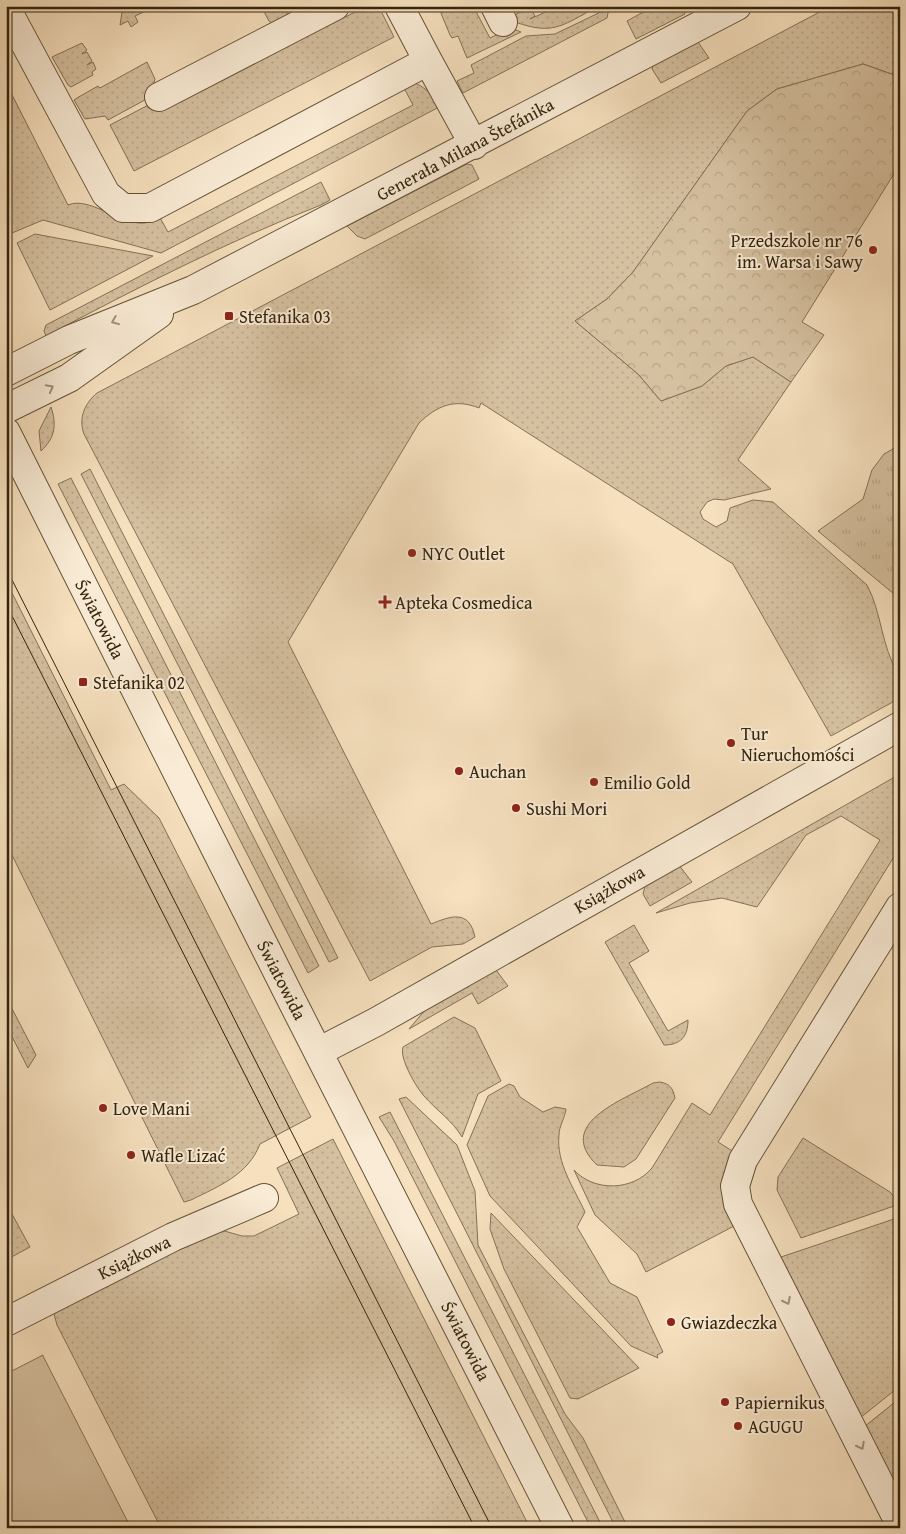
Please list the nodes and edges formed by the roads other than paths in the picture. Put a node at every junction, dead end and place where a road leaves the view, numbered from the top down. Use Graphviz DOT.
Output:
graph roads {
  1 [pos="335,6"];
  2 [pos="399,6"];
  3 [pos="736,6"];
  4 [pos="6,8"];
  5 [pos="428,61"];
  6 [pos="159,97"];
  7 [pos="474,145"];
  8 [pos="193,290"];
  9 [pos="6,372"];
  10 [pos="6,409"];
  11 [pos="6,432"];
  12 [pos="900,726"];
  13 [pos="900,908"];
  14 [pos="318,1052"];
  15 [pos="264,1198"];
  16 [pos="6,1322"];
  17 [pos="900,1524"];
  18 [pos="560,1528"];
  1 -- 6 [label="street"];
  2 -- 5 [label="street"];
  3 -- 7 [label="street, Generała Milana Štefánika"];
  4 -- 5 [label="street"];
  5 -- 7 [label="street"];
  7 -- 8 [label="street, Generała Milana Štefánika"];
  8 -- 9 [label="street, Generała Milana Štefánika, one-way"];
  10 -- 8 [label="street, Generała Milana Štefánika, one-way"];
  11 -- 14 [label="street, Światowida"];
  12 -- 14 [label="street, Książkowa"];
  13 -- 17 [label="street, one-way"];
  14 -- 18 [label="street, Światowida"];
  15 -- 16 [label="street, Książkowa"];
}
